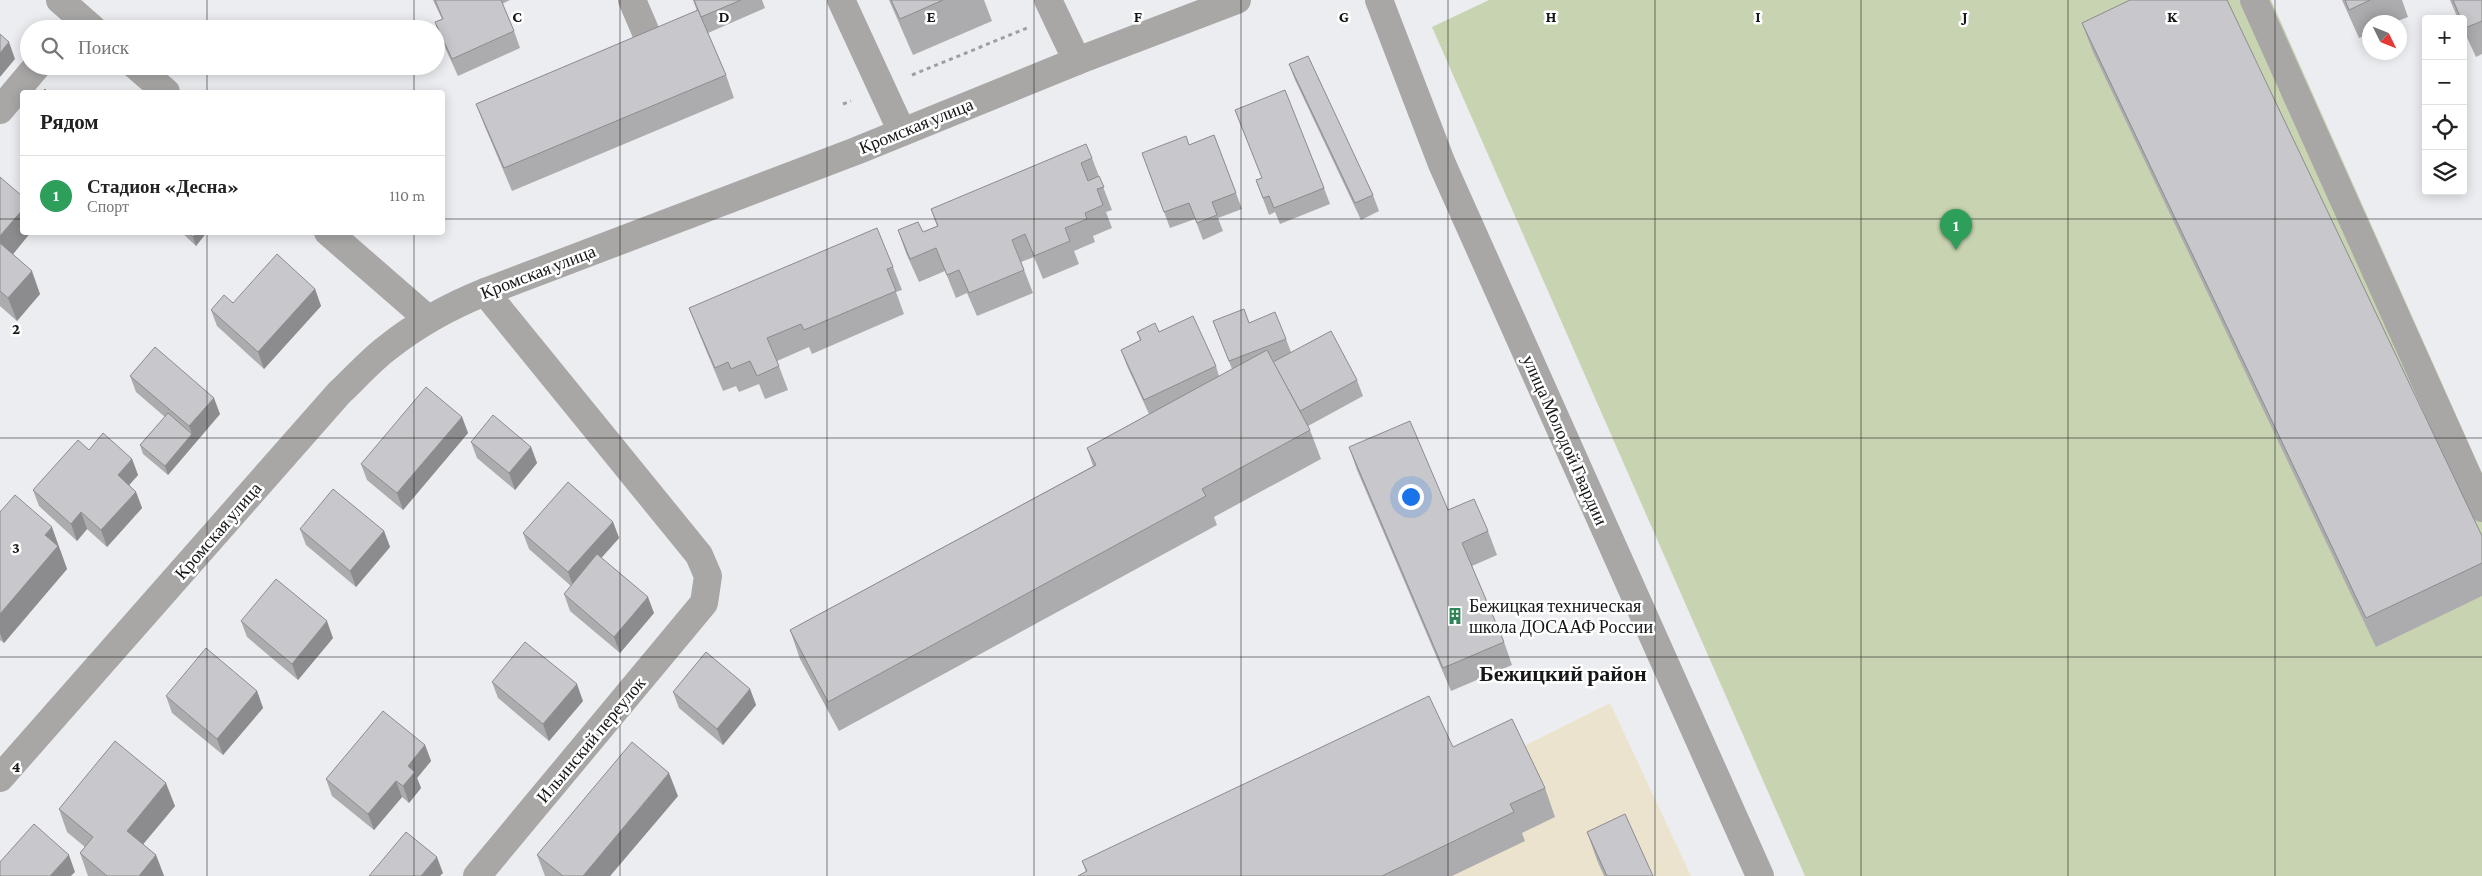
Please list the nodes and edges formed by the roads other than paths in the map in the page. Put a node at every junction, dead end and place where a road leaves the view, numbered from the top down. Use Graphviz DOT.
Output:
graph roads {
  1 [pos="632,0"];
  2 [pos="841,0"];
  3 [pos="1236,0"];
  4 [pos="1379,0"];
  5 [pos="2254,0"];
  6 [pos="1052,8"];
  7 [pos="647,35"];
  8 [pos="1077,61"];
  9 [pos="30,75"];
  10 [pos="146,75"];
  11 [pos="164,90"];
  12 [pos="0,110"];
  13 [pos="902,132"];
  14 [pos="331,235"];
  15 [pos="484,292"];
  16 [pos="428,319"];
  17 [pos="2482,508"];
  18 [pos="0,778"];
  19 [pos="477,876"];
  20 [pos="1760,876"];
  1 -- 7 [label="street"];
  2 -- 13 [label="street"];
  3 -- 8 [label="street, Кромская улица"];
  4 -- 20 [label="street, улица Молодой Гвардии"];
  5 -- 17 [label="street"];
  6 -- 8 [label="street"];
  8 -- 13 [label="street, Кромская улица"];
  9 -- 12 [label="street"];
  10 -- 11 [label="street"];
  13 -- 15 [label="street, Кромская улица"];
  14 -- 16 [label="street"];
  15 -- 16 [label="street, Кромская улица"];
  15 -- 19 [label="street, Ильинский переулок"];
  16 -- 18 [label="street, Кромская улица"];
}
